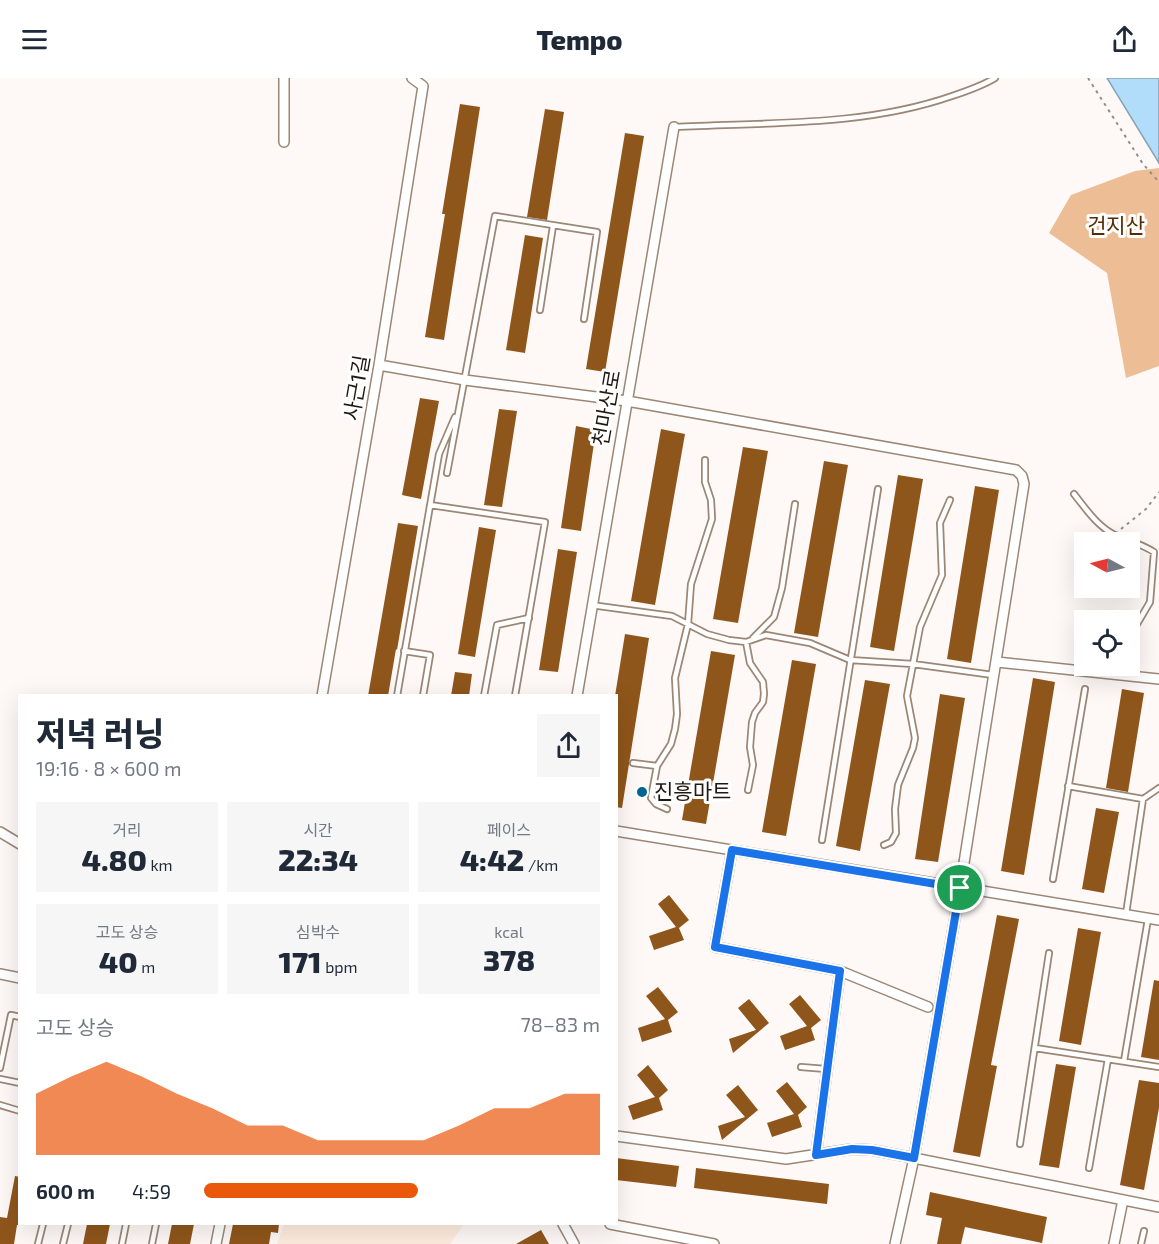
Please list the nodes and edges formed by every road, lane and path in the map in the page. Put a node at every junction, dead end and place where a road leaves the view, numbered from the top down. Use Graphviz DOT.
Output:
graph roads {
  1 [pos="284,78"];
  2 [pos="412,78"];
  3 [pos="995,78"];
  4 [pos="1088,78"];
  5 [pos="424,82"];
  6 [pos="674,127"];
  7 [pos="284,142"];
  8 [pos="1159,182"];
  9 [pos="553,226"];
  10 [pos="540,310"];
  11 [pos="584,319"];
  12 [pos="379,365"];
  13 [pos="465,380"];
  14 [pos="627,401"];
  15 [pos="459,406"];
  16 [pos="705,460"];
  17 [pos="447,473"];
  18 [pos="878,489"];
  19 [pos="1159,492"];
  20 [pos="1074,494"];
  21 [pos="950,500"];
  22 [pos="795,504"];
  23 [pos="430,505"];
  24 [pos="1111,532"];
  25 [pos="1117,532"];
  26 [pos="1140,543"];
  27 [pos="591,605"];
  28 [pos="529,618"];
  29 [pos="1140,619"];
  30 [pos="688,624"];
  31 [pos="753,638"];
  32 [pos="746,642"];
  33 [pos="404,651"];
  34 [pos="850,660"];
  35 [pos="997,662"];
  36 [pos="913,664"];
  37 [pos="1074,670"];
  38 [pos="994,675"];
  39 [pos="1126,676"];
  40 [pos="1159,679"];
  41 [pos="1085,689"];
  42 [pos="322,694"];
  43 [pos="397,694"];
  44 [pos="423,694"];
  45 [pos="484,694"];
  46 [pos="515,694"];
  47 [pos="577,694"];
  48 [pos="633,763"];
  49 [pos="657,766"];
  50 [pos="1068,786"];
  51 [pos="1159,788"];
  52 [pos="748,790"];
  53 [pos="1143,799"];
  54 [pos="667,809"];
  55 [pos="618,831"];
  56 [pos="0,832"];
  57 [pos="822,840"];
  58 [pos="18,843"];
  59 [pos="884,845"];
  60 [pos="732,850"];
  61 [pos="1053,879"];
  62 [pos="960,888"];
  63 [pos="1126,914"];
  64 [pos="1148,919"];
  65 [pos="1159,920"];
  66 [pos="1049,953"];
  67 [pos="840,971"];
  68 [pos="0,974"];
  69 [pos="18,978"];
  70 [pos="928,1007"];
  71 [pos="18,1017"];
  72 [pos="1035,1048"];
  73 [pos="1108,1059"];
  74 [pos="1124,1061"];
  75 [pos="801,1067"];
  76 [pos="1159,1067"];
  77 [pos="0,1068"];
  78 [pos="826,1069"];
  79 [pos="0,1079"];
  80 [pos="18,1083"];
  81 [pos="0,1105"];
  82 [pos="18,1111"];
  83 [pos="618,1136"];
  84 [pos="1020,1144"];
  85 [pos="816,1155"];
  86 [pos="914,1158"];
  87 [pos="1089,1168"];
  88 [pos="1123,1200"];
  89 [pos="1159,1207"];
  90 [pos="43,1225"];
  91 [pos="68,1225"];
  92 [pos="126,1225"];
  93 [pos="156,1225"];
  94 [pos="220,1225"];
  95 [pos="564,1225"];
  96 [pos="615,1225"];
  97 [pos="1144,1231"];
  98 [pos="38,1244"];
  99 [pos="63,1244"];
  100 [pos="122,1244"];
  101 [pos="152,1244"];
  102 [pos="216,1244"];
  103 [pos="574,1244"];
  104 [pos="714,1244"];
  105 [pos="895,1244"];
  106 [pos="1114,1244"];
  107 [pos="1142,1244"];
  1 -- 7 [label="street"];
  2 -- 5 [label="street"];
  3 -- 6 [label="lane"];
  4 -- 8 [label="path"];
  5 -- 12 [label="street, 사근1길"];
  6 -- 14 [label="street, 천마산로"];
  9 -- 10 [label="lane"];
  9 -- 11 [label="lane"];
  9 -- 13 [label="lane"];
  12 -- 13 [label="street"];
  12 -- 42 [label="street, 사근1길"];
  13 -- 14 [label="street"];
  13 -- 15 [label="lane"];
  14 -- 27 [label="street, 천마산로"];
  14 -- 35 [label="street"];
  15 -- 17 [label="lane"];
  15 -- 23 [label="lane"];
  16 -- 30 [label="lane"];
  18 -- 34 [label="lane"];
  19 -- 25 [label="path"];
  20 -- 24 [label="lane"];
  21 -- 36 [label="lane"];
  22 -- 31 [label="lane"];
  23 -- 28 [label="lane"];
  23 -- 33 [label="lane"];
  26 -- 29 [label="lane"];
  27 -- 30 [label="lane"];
  27 -- 47 [label="street, 천마산로"];
  28 -- 45 [label="lane"];
  28 -- 46 [label="lane"];
  30 -- 32 [label="lane"];
  30 -- 49 [label="lane"];
  31 -- 32 [label="lane"];
  31 -- 34 [label="lane"];
  32 -- 52 [label="lane"];
  33 -- 43 [label="lane"];
  33 -- 44 [label="lane"];
  34 -- 36 [label="lane"];
  34 -- 57 [label="lane"];
  35 -- 37 [label="street"];
  35 -- 38 [label="street"];
  36 -- 38 [label="lane"];
  36 -- 59 [label="lane"];
  38 -- 62 [label="street"];
  39 -- 40 [label="street"];
  41 -- 50 [label="lane"];
  48 -- 49 [label="lane"];
  49 -- 54 [label="lane"];
  50 -- 53 [label="lane"];
  50 -- 61 [label="lane"];
  51 -- 53 [label="lane"];
  53 -- 63 [label="lane"];
  55 -- 60 [label="street"];
  56 -- 58 [label="street"];
  60 -- 62 [label="street"];
  60 -- 67 [label="street"];
  62 -- 63 [label="street"];
  62 -- 86 [label="street"];
  63 -- 64 [label="street"];
  64 -- 65 [label="street"];
  64 -- 74 [label="lane"];
  66 -- 72 [label="lane"];
  67 -- 70 [label="street"];
  67 -- 78 [label="street"];
  68 -- 69 [label="street"];
  71 -- 77 [label="lane"];
  72 -- 73 [label="lane"];
  72 -- 84 [label="lane"];
  73 -- 74 [label="lane"];
  73 -- 87 [label="lane"];
  74 -- 76 [label="lane"];
  75 -- 78 [label="lane"];
  78 -- 85 [label="street"];
  79 -- 80 [label="lane"];
  81 -- 82 [label="lane"];
  83 -- 85 [label="street"];
  85 -- 86 [label="street"];
  86 -- 88 [label="street"];
  86 -- 105 [label="street"];
  88 -- 89 [label="street"];
  88 -- 106 [label="street"];
  90 -- 98 [label="lane"];
  91 -- 99 [label="lane"];
  92 -- 100 [label="lane"];
  93 -- 101 [label="lane"];
  94 -- 102 [label="street"];
  95 -- 103 [label="street"];
  96 -- 104 [label="street"];
  97 -- 107 [label="lane"];
}
